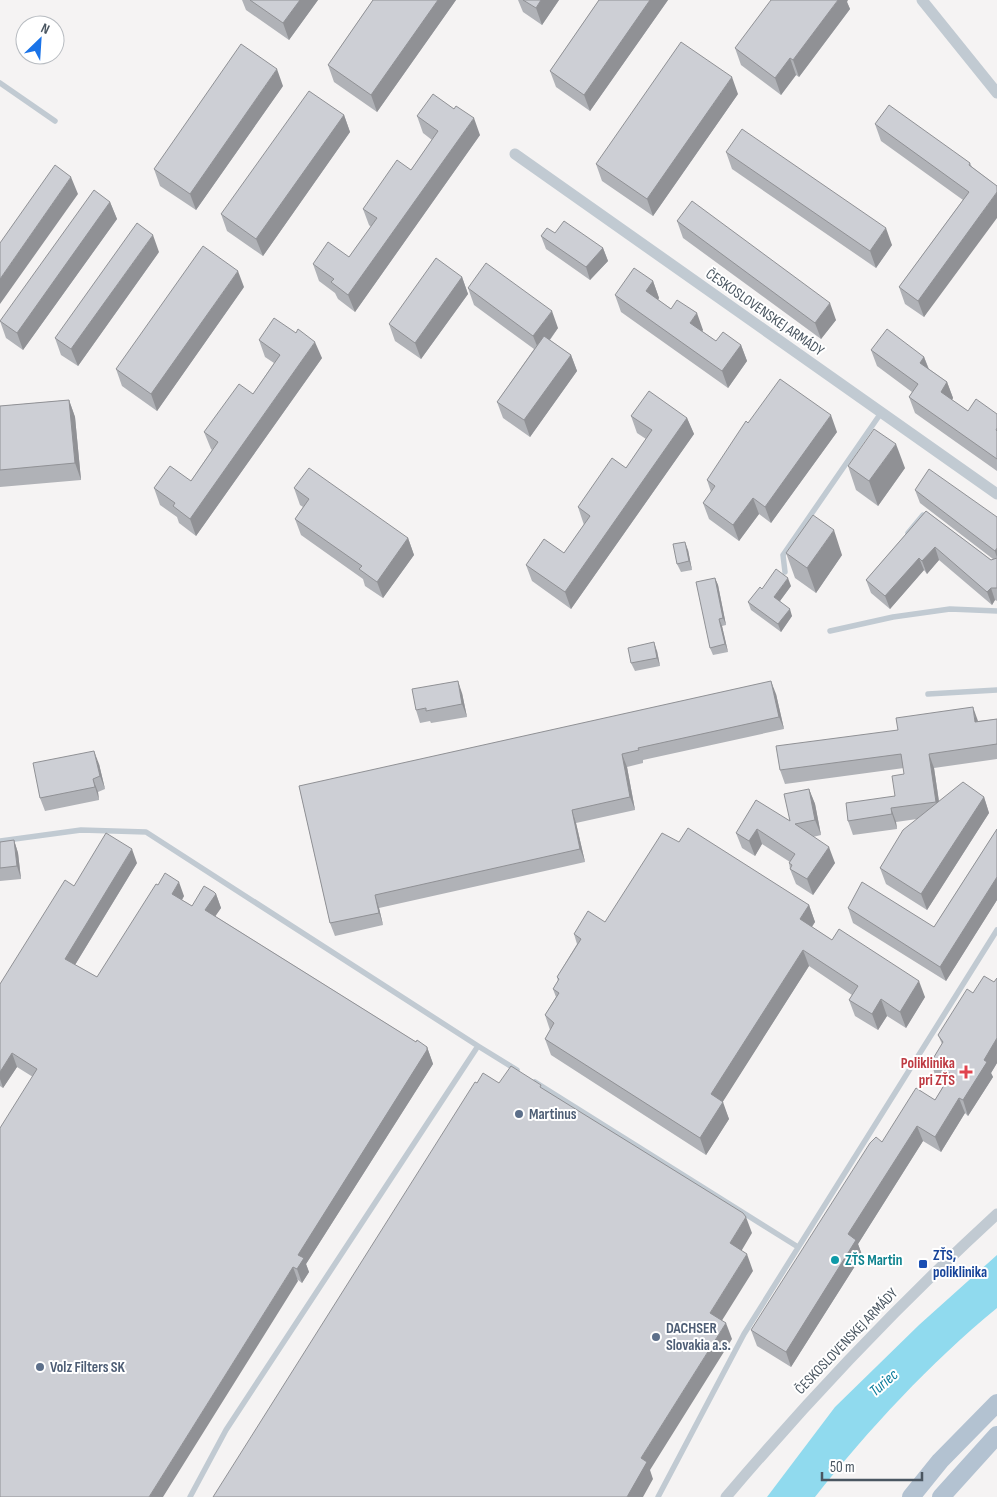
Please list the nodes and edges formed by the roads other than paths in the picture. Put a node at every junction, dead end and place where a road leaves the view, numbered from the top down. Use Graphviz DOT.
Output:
graph roads {
  1 [pos="922,0"];
  2 [pos="0,82"];
  3 [pos="997,93"];
  4 [pos="55,121"];
  5 [pos="515,154"];
  6 [pos="881,413"];
  7 [pos="997,494"];
  8 [pos="940,523"];
  9 [pos="904,537"];
  10 [pos="785,572"];
  11 [pos="997,611"];
  12 [pos="830,631"];
  13 [pos="997,690"];
  14 [pos="928,694"];
  15 [pos="0,841"];
  16 [pos="997,930"];
  17 [pos="478,1046"];
  18 [pos="520,1072"];
  19 [pos="528,1078"];
  20 [pos="997,1214"];
  21 [pos="798,1247"];
  22 [pos="997,1403"];
  23 [pos="997,1435"];
  24 [pos="190,1497"];
  25 [pos="658,1497"];
  26 [pos="726,1497"];
  27 [pos="910,1497"];
  28 [pos="941,1497"];
  1 -- 3 [label="street"];
  2 -- 4 [label="lane"];
  5 -- 6 [label="street, ČESKOSLOVENSKEJ ARMÁDY"];
  6 -- 7 [label="street, ČESKOSLOVENSKEJ ARMÁDY"];
  6 -- 10 [label="lane"];
  8 -- 9 [label="lane"];
  11 -- 12 [label="lane"];
  13 -- 14 [label="lane"];
  15 -- 17 [label="lane"];
  16 -- 21 [label="lane"];
  17 -- 18 [label="lane"];
  17 -- 24 [label="lane"];
  19 -- 21 [label="lane"];
  20 -- 26 [label="street, ČESKOSLOVENSKEJ ARMÁDY"];
  21 -- 25 [label="lane"];
  22 -- 27 [label="main road"];
  23 -- 28 [label="main road"];
}
